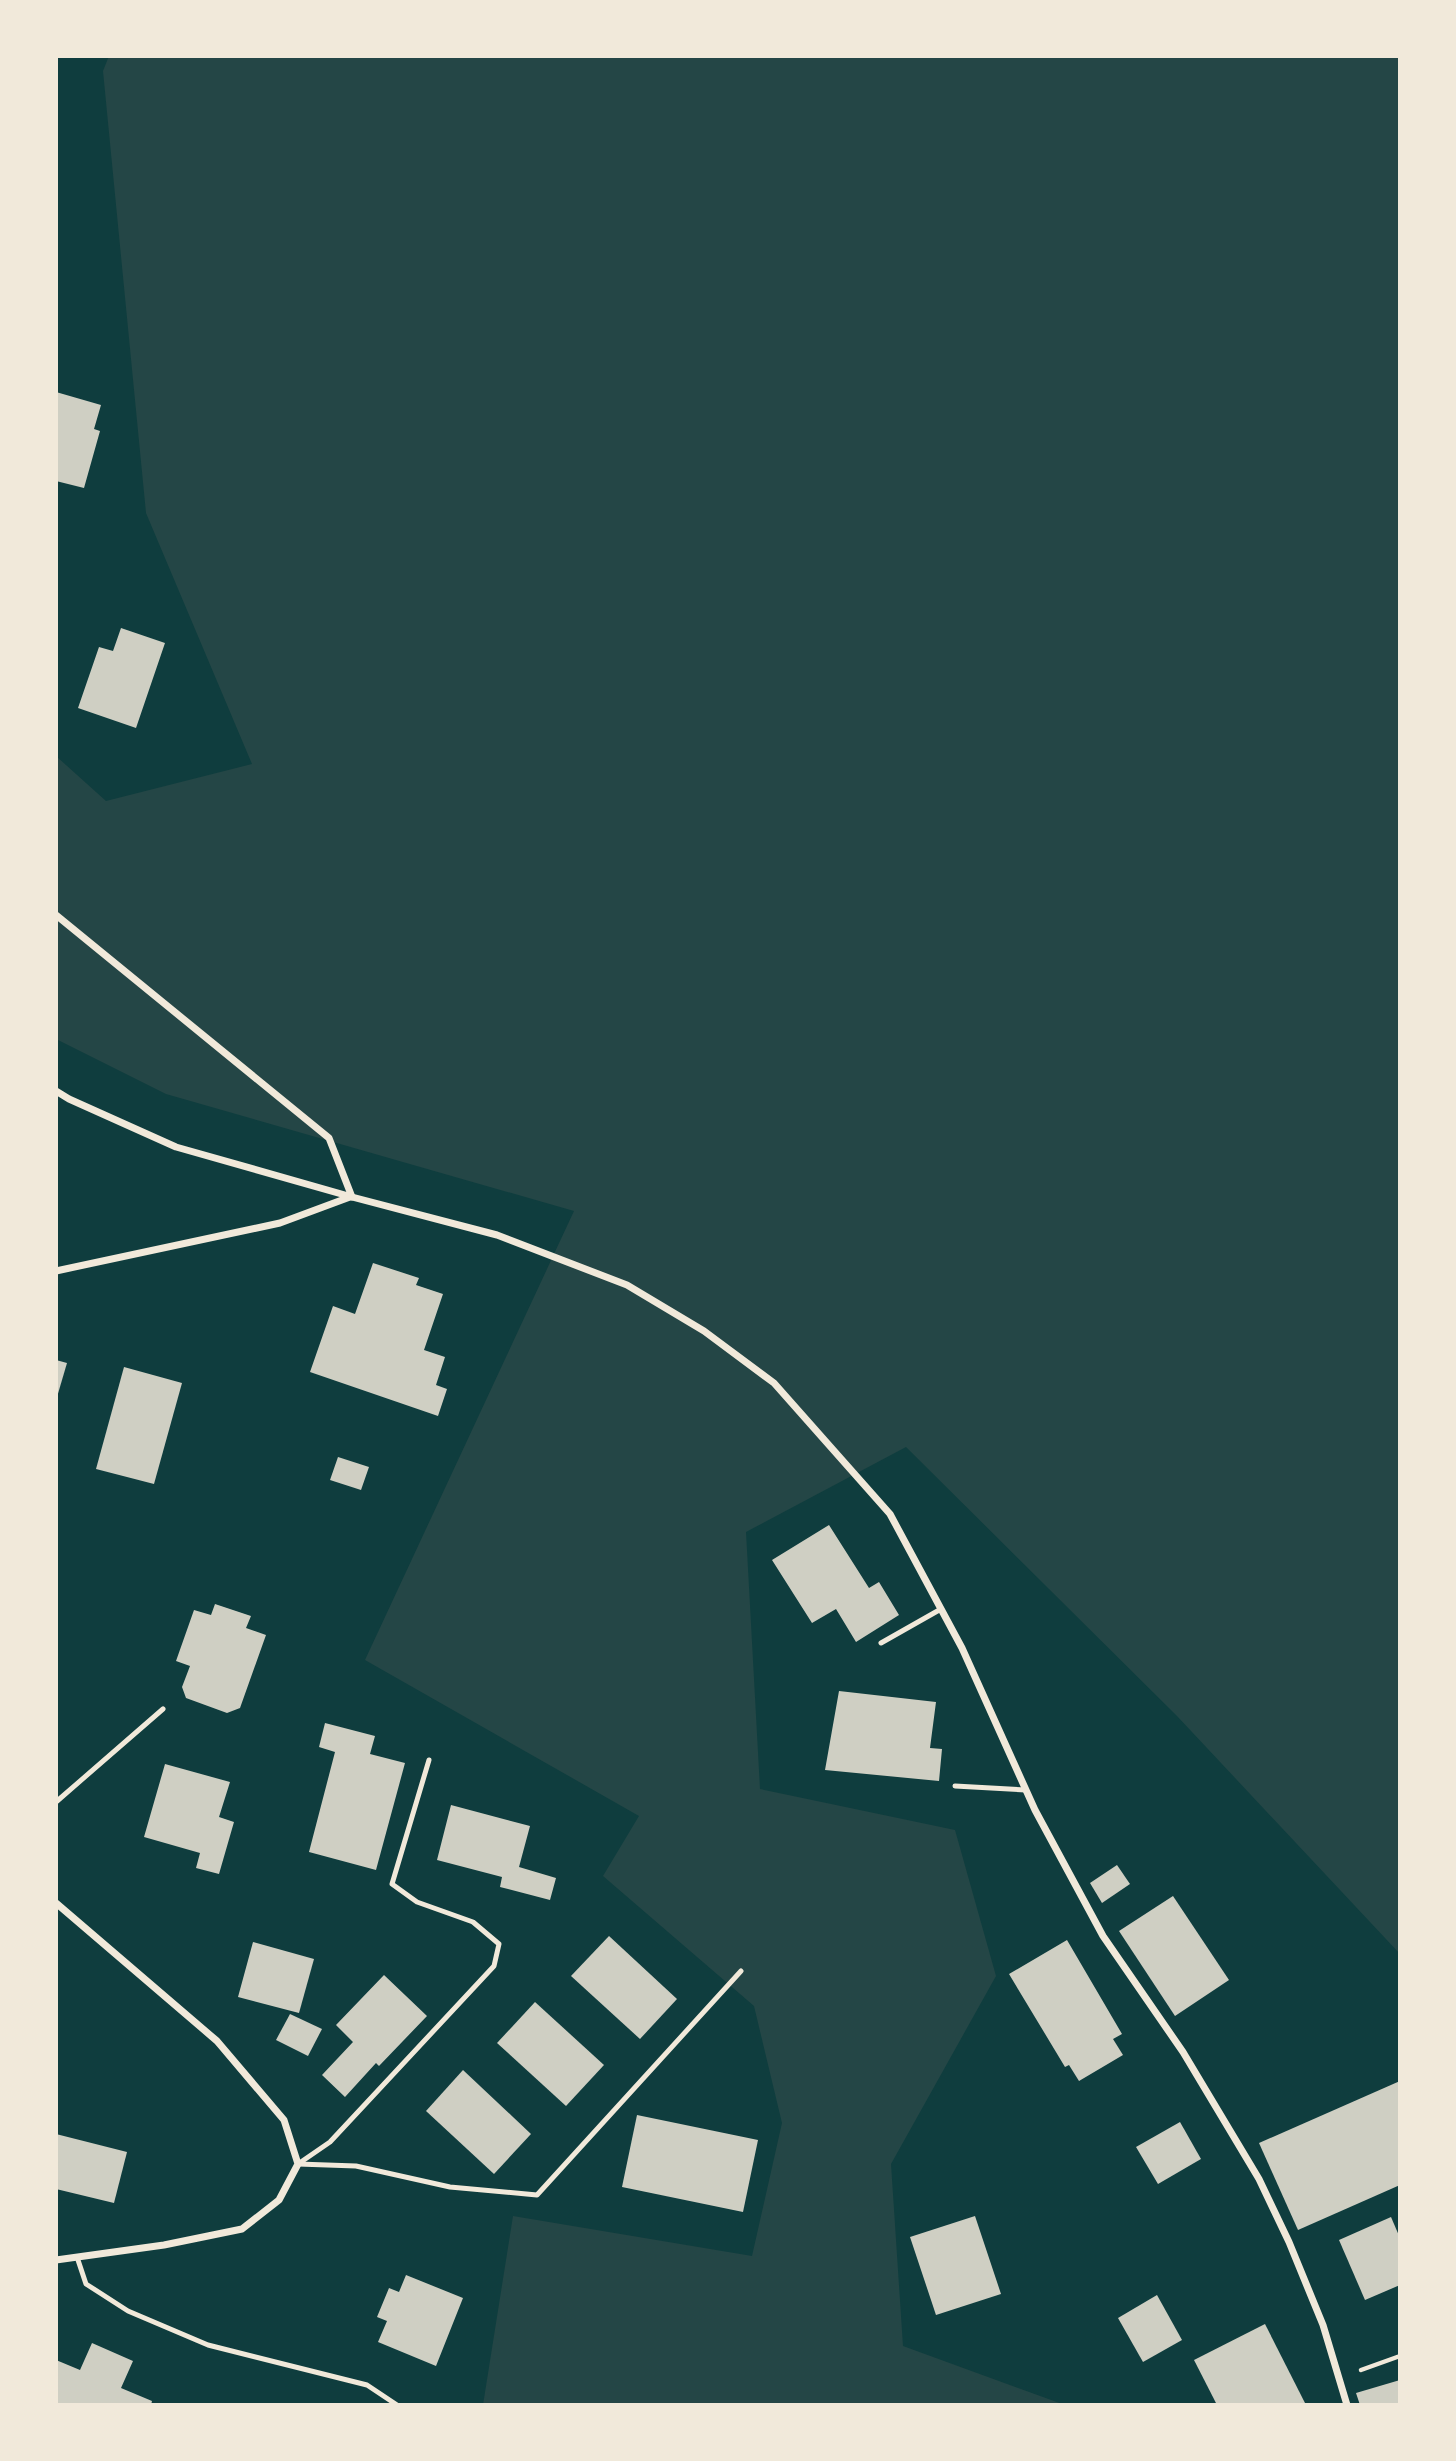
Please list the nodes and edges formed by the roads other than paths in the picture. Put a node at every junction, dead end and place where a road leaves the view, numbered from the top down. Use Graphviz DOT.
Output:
graph roads {
  1 [pos="56,915"];
  2 [pos="56,1091"];
  3 [pos="352,1197"];
  4 [pos="56,1271"];
  5 [pos="941,1609"];
  6 [pos="881,1643"];
  7 [pos="163,1709"];
  8 [pos="429,1760"];
  9 [pos="955,1786"];
  10 [pos="1026,1790"];
  11 [pos="56,1802"];
  12 [pos="56,1903"];
  13 [pos="741,1970"];
  14 [pos="298,2164"];
  15 [pos="77,2257"];
  16 [pos="56,2260"];
  17 [pos="397,2405"];
  18 [pos="1347,2405"];
  1 -- 3 [label="street"];
  2 -- 3 [label="street"];
  3 -- 4 [label="street"];
  3 -- 5 [label="street"];
  5 -- 6 [label="lane"];
  5 -- 10 [label="street"];
  7 -- 11 [label="lane"];
  8 -- 14 [label="lane"];
  9 -- 10 [label="lane"];
  10 -- 18 [label="street"];
  12 -- 14 [label="street"];
  13 -- 14 [label="lane"];
  14 -- 15 [label="street"];
  15 -- 16 [label="street"];
  15 -- 17 [label="lane"];
}
